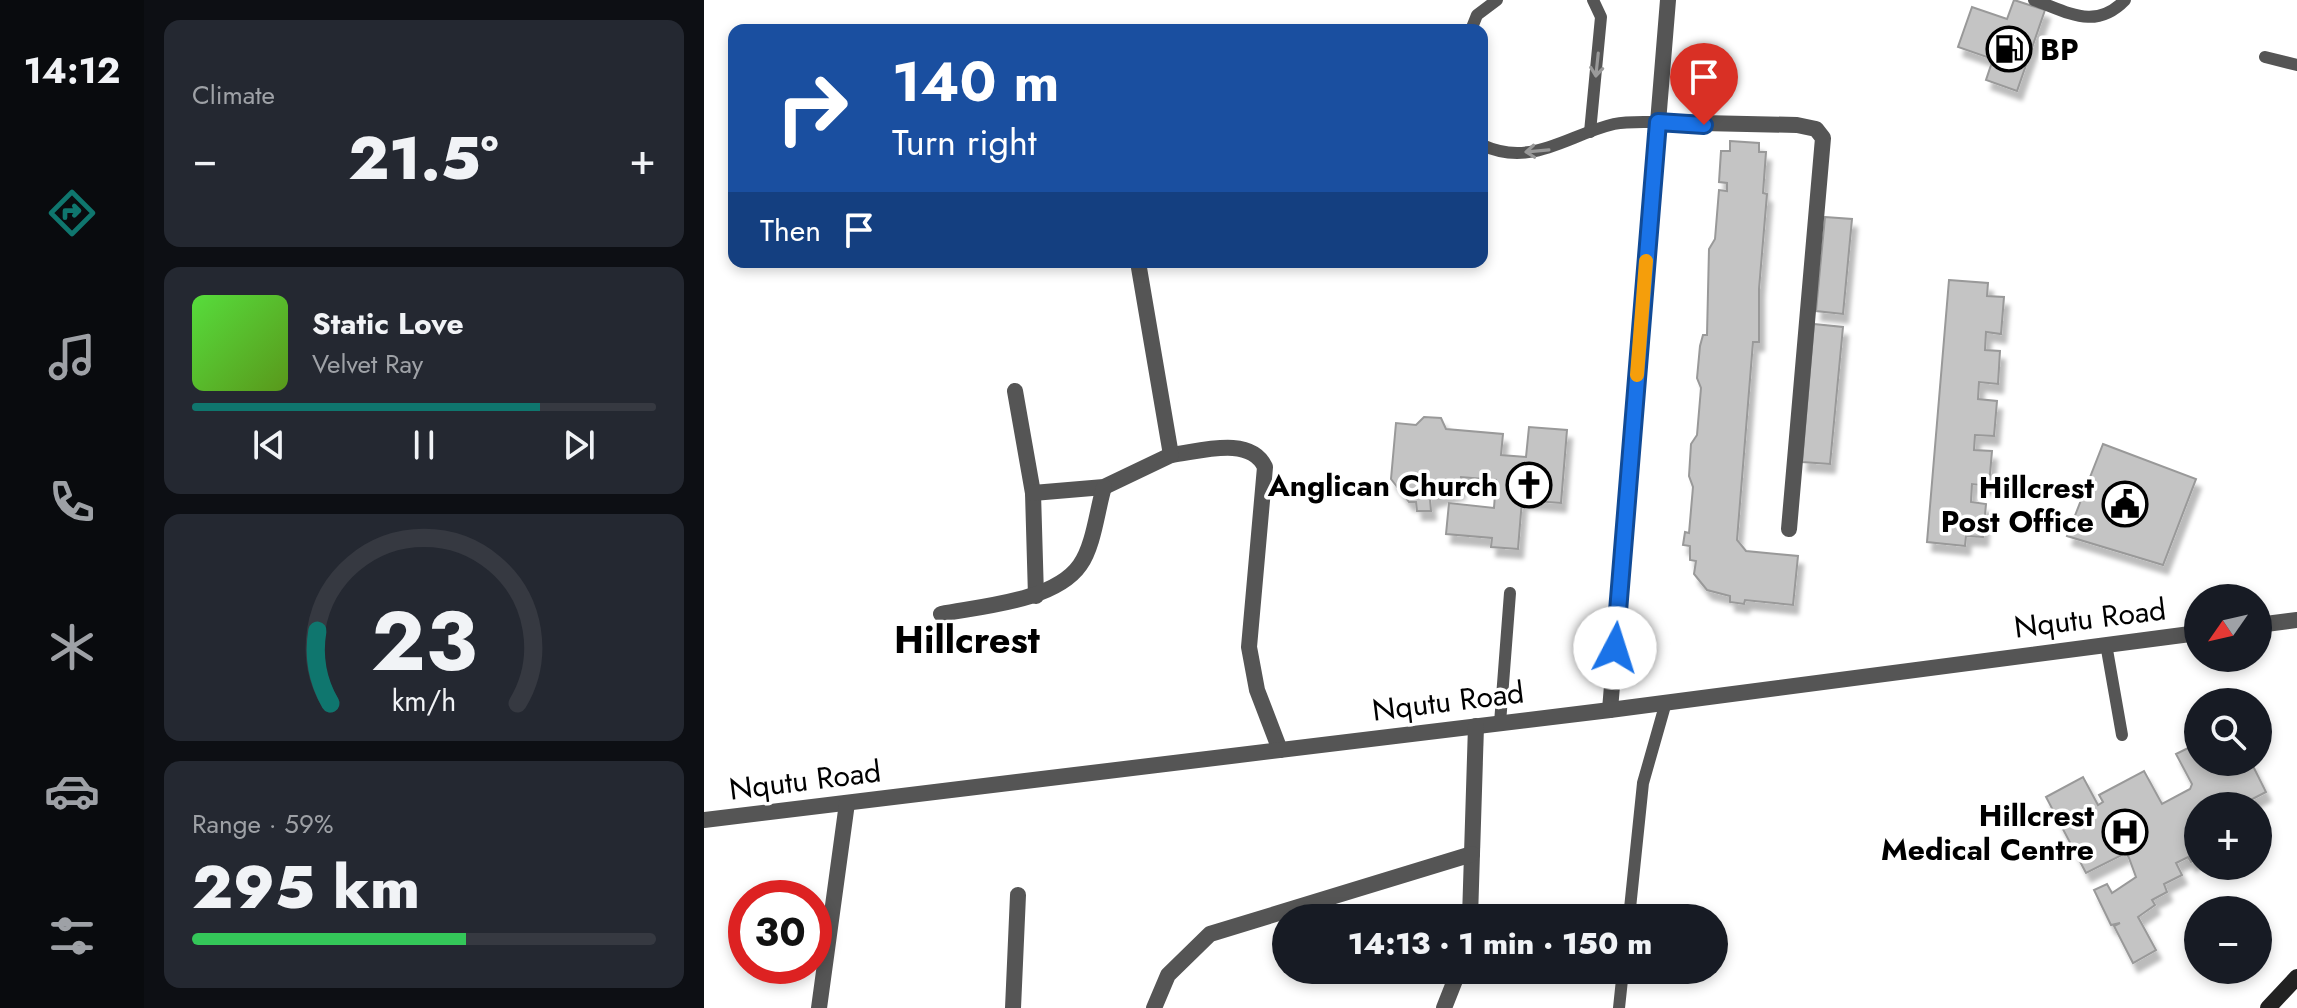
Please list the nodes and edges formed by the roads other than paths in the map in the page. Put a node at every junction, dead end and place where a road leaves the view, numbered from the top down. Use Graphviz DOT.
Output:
graph roads {
  1 [pos="1497,0"];
  2 [pos="1593,0"];
  3 [pos="1668,0"];
  4 [pos="2034,0"];
  5 [pos="2125,0"];
  6 [pos="1473,24"];
  7 [pos="2265,57"];
  8 [pos="2297,65"];
  9 [pos="1658,122"];
  10 [pos="1590,132"];
  11 [pos="1488,147"];
  12 [pos="1139,268"];
  13 [pos="1015,391"];
  14 [pos="1171,455"];
  15 [pos="1104,487"];
  16 [pos="1033,493"];
  17 [pos="1789,529"];
  18 [pos="1510,593"];
  19 [pos="1036,596"];
  20 [pos="941,614"];
  21 [pos="2297,620"];
  22 [pos="2272,623"];
  23 [pos="2184,635"];
  24 [pos="2106,644"];
  25 [pos="1666,702"];
  26 [pos="1610,710"];
  27 [pos="1500,723"];
  28 [pos="1476,726"];
  29 [pos="2122,735"];
  30 [pos="1280,750"];
  31 [pos="847,803"];
  32 [pos="704,820"];
  33 [pos="1472,854"];
  34 [pos="1018,895"];
  35 [pos="1470,904"];
  36 [pos="1630,904"];
  37 [pos="2297,977"];
  38 [pos="1453,984"];
  39 [pos="1622,984"];
  40 [pos="819,1008"];
  41 [pos="1013,1008"];
  42 [pos="1154,1008"];
  43 [pos="1444,1008"];
  44 [pos="1619,1008"];
  45 [pos="2268,1008"];
  1 -- 6 [label="lane"];
  2 -- 10 [label="lane, one-way"];
  3 -- 9 [label="street"];
  4 -- 5 [label="lane"];
  7 -- 8 [label="lane"];
  9 -- 10 [label="lane"];
  9 -- 17 [label="street"];
  9 -- 26 [label="street"];
  10 -- 11 [label="lane, one-way"];
  12 -- 14 [label="street"];
  13 -- 16 [label="street"];
  14 -- 15 [label="street"];
  14 -- 30 [label="street"];
  15 -- 16 [label="street"];
  15 -- 19 [label="street"];
  16 -- 19 [label="street"];
  18 -- 27 [label="lane"];
  19 -- 20 [label="street"];
  21 -- 22 [label="street"];
  23 -- 24 [label="street, Nqutu Road"];
  24 -- 25 [label="street, Nqutu Road"];
  24 -- 29 [label="lane"];
  25 -- 26 [label="street, Nqutu Road"];
  25 -- 36 [label="lane"];
  26 -- 27 [label="street, Nqutu Road"];
  27 -- 28 [label="street, Nqutu Road"];
  28 -- 30 [label="street, Nqutu Road"];
  28 -- 33 [label="street"];
  30 -- 31 [label="street, Nqutu Road"];
  31 -- 32 [label="street, Nqutu Road"];
  31 -- 40 [label="street"];
  33 -- 35 [label="street"];
  33 -- 42 [label="street"];
  34 -- 41 [label="street"];
  37 -- 45 [label="main road"];
  38 -- 43 [label="street"];
  39 -- 44 [label="lane"];
}
